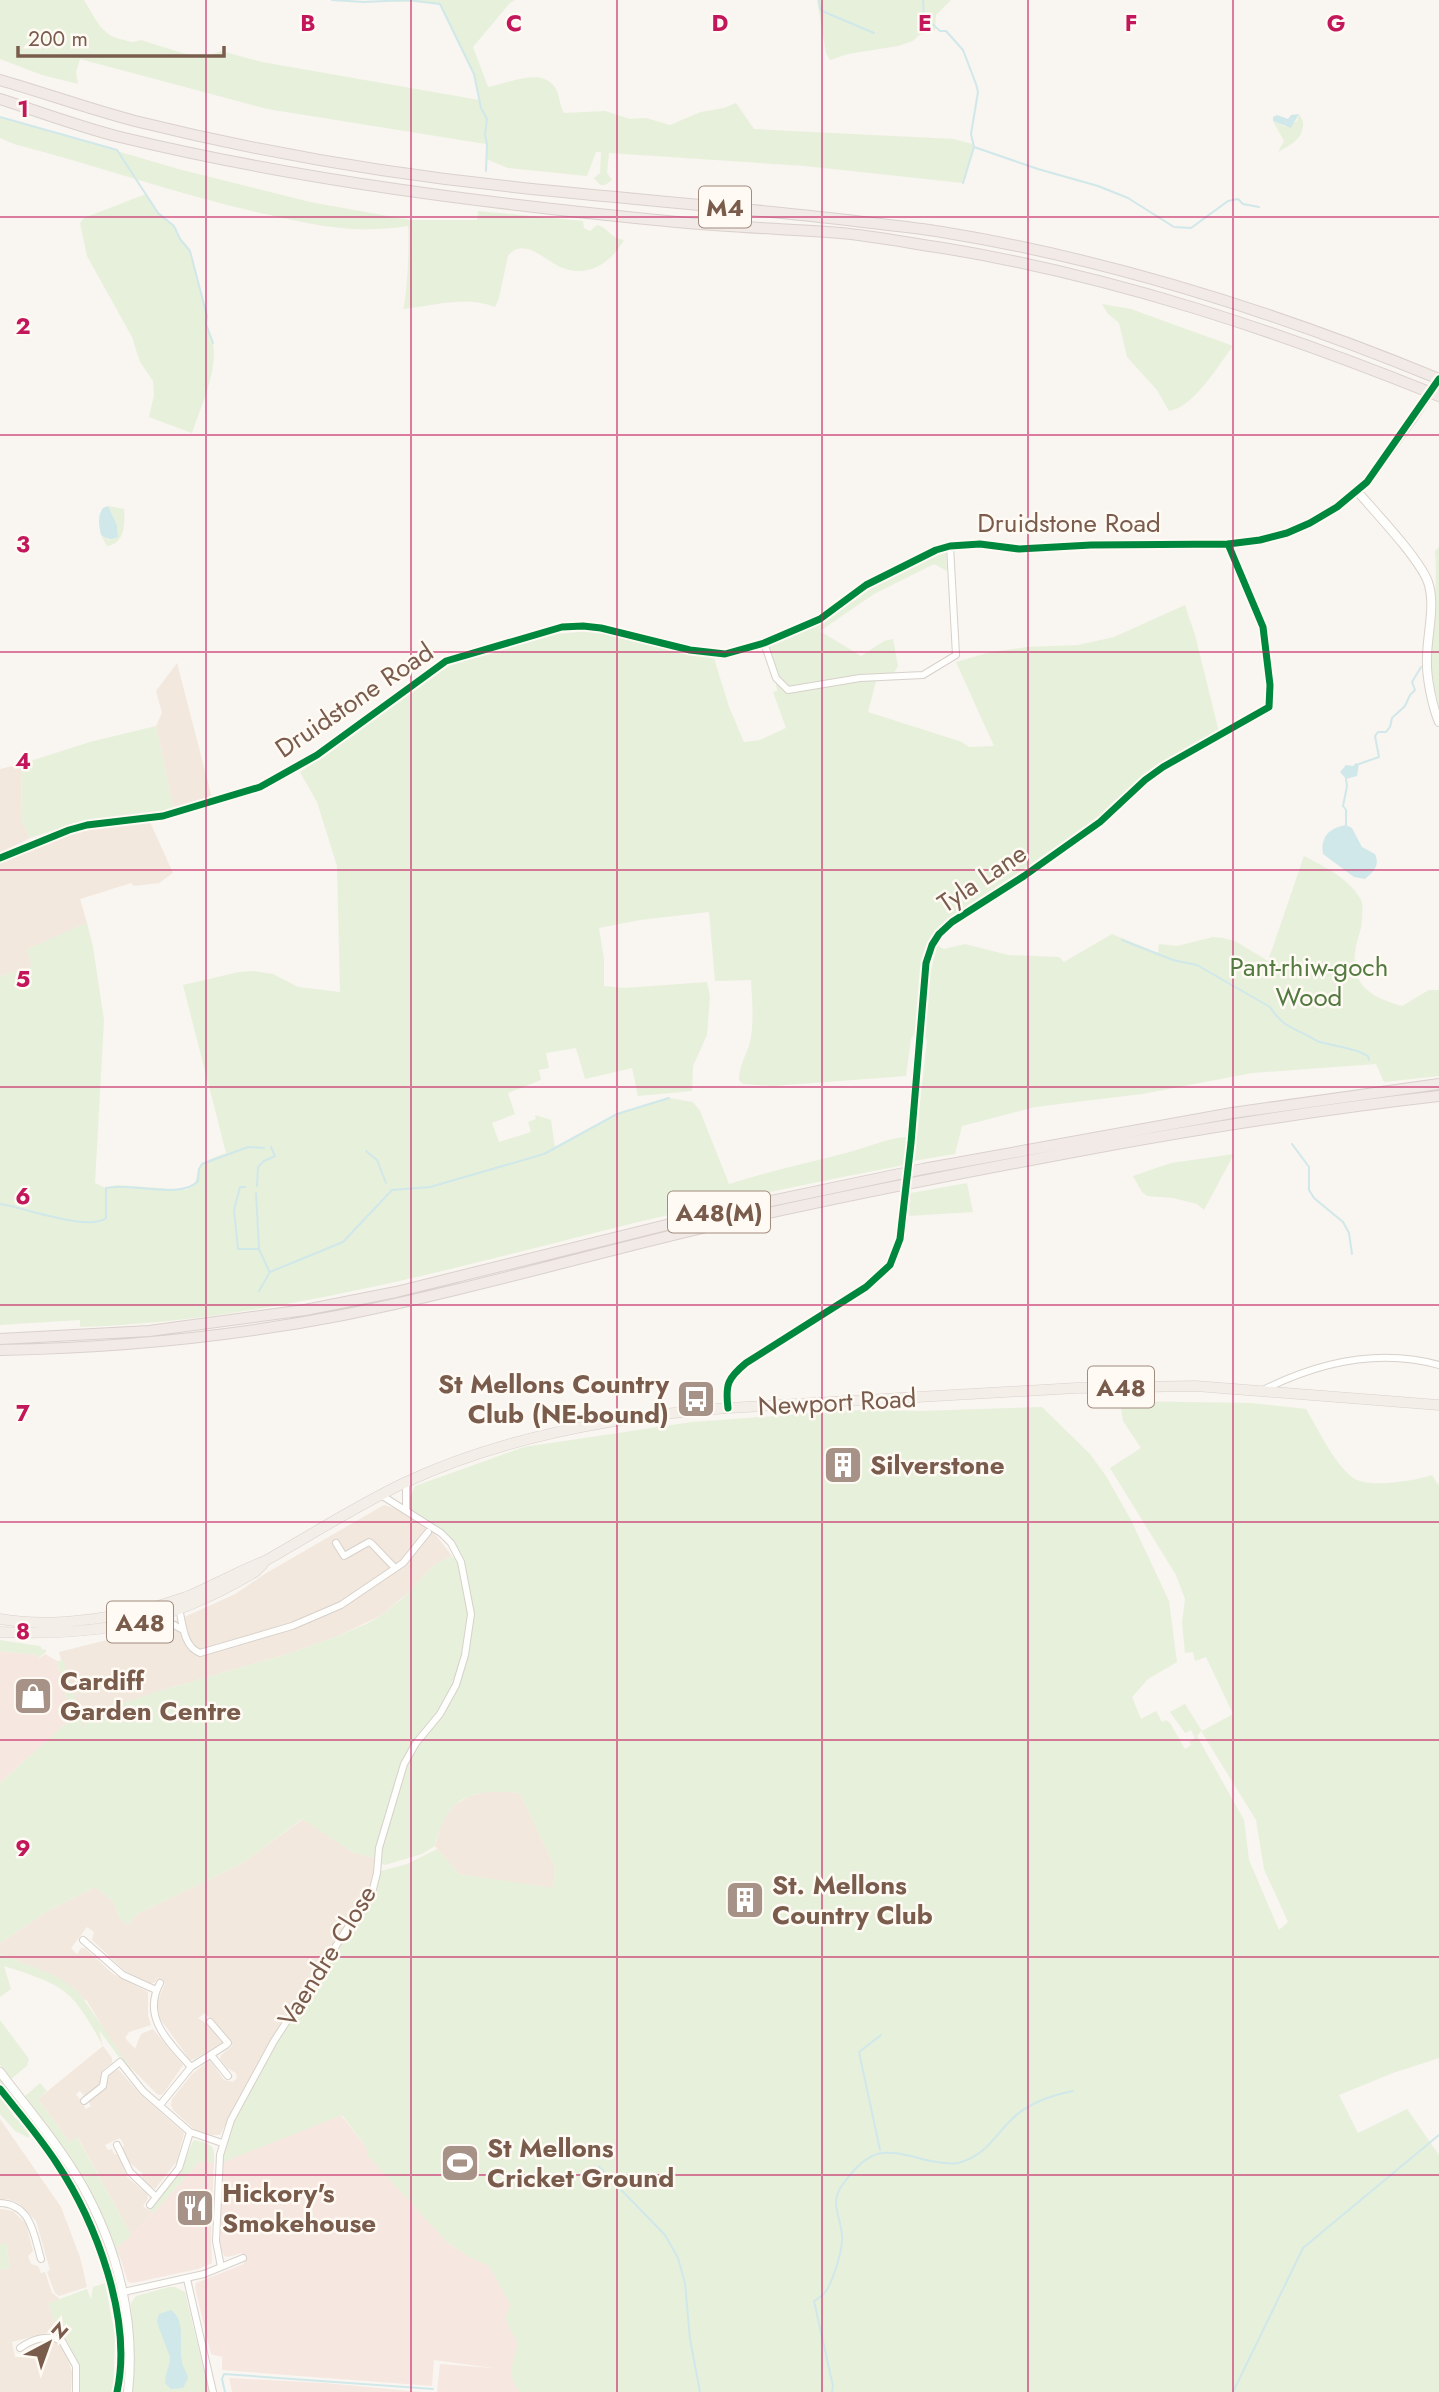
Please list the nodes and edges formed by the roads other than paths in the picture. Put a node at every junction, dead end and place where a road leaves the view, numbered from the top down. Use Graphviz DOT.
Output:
graph roads {
  1 [pos="0,80"];
  2 [pos="0,99"];
  3 [pos="1439,379"];
  4 [pos="1439,396"];
  5 [pos="1357,491"];
  6 [pos="1228,544"];
  7 [pos="950,546"];
  8 [pos="764,643"];
  9 [pos="1439,722"];
  10 [pos="0,858"];
  11 [pos="1439,1084"];
  12 [pos="1439,1096"];
  13 [pos="0,1339"];
  14 [pos="0,1350"];
  15 [pos="1439,1365"];
  16 [pos="1261,1391"];
  17 [pos="1439,1405"];
  18 [pos="728,1408"];
  19 [pos="406,1482"];
  20 [pos="381,1495"];
  21 [pos="406,1510"];
  22 [pos="428,1532"];
  23 [pos="336,1543"];
  24 [pos="395,1568"];
  25 [pos="178,1606"];
  26 [pos="160,1617"];
  27 [pos="0,1619"];
  28 [pos="183,1630"];
  29 [pos="0,1632"];
  30 [pos="83,1940"];
  31 [pos="210,2022"];
  32 [pos="211,2055"];
  33 [pos="191,2067"];
  34 [pos="0,2072"];
  35 [pos="228,2076"];
  36 [pos="0,2089"];
  37 [pos="84,2101"];
  38 [pos="160,2105"];
  39 [pos="190,2132"];
  40 [pos="222,2143"];
  41 [pos="117,2145"];
  42 [pos="156,2197"];
  43 [pos="0,2203"];
  44 [pos="150,2205"];
  45 [pos="243,2258"];
  46 [pos="41,2259"];
  47 [pos="221,2267"];
  48 [pos="187,2278"];
  49 [pos="118,2294"];
  50 [pos="20,2348"];
  51 [pos="76,2392"];
  52 [pos="117,2392"];
  53 [pos="128,2392"];
  54 [pos="213,2392"];
  1 -- 3 [label="highway, M4"];
  2 -- 4 [label="highway, M4"];
  3 -- 5 [label="street, Druidstone Road, bridge"];
  5 -- 6 [label="street, Druidstone Road"];
  5 -- 9 [label="street"];
  6 -- 7 [label="street, Druidstone Road"];
  6 -- 18 [label="street, Tyla Lane, bridge"];
  7 -- 8 [label="street, Druidstone Road"];
  7 -- 8 [label="street"];
  8 -- 10 [label="street, Druidstone Road"];
  11 -- 13 [label="highway, A48(M)"];
  12 -- 14 [label="highway, A48(M)"];
  15 -- 16 [label="street"];
  16 -- 17 [label="main road, Newport Road / A48"];
  16 -- 18 [label="main road, Newport Road / A48"];
  18 -- 19 [label="main road, Newport Road / A48"];
  19 -- 20 [label="main road, Newport Road / A48"];
  19 -- 21 [label="street"];
  20 -- 21 [label="street, Vaendre Close"];
  20 -- 25 [label="main road, Newport Road / A48"];
  21 -- 40 [label="street, Vaendre Close"];
  22 -- 24 [label="street"];
  23 -- 24 [label="street"];
  24 -- 28 [label="street"];
  25 -- 26 [label="main road, Newport Road / A48"];
  25 -- 27 [label="main road, Newport Road / A48"];
  25 -- 28 [label="street"];
  26 -- 28 [label="street"];
  26 -- 29 [label="main road, Newport Road / A48"];
  30 -- 33 [label="street"];
  31 -- 32 [label="street"];
  32 -- 33 [label="street"];
  32 -- 35 [label="street"];
  33 -- 38 [label="street"];
  34 -- 49 [label="street"];
  36 -- 49 [label="street"];
  37 -- 38 [label="street"];
  38 -- 39 [label="street"];
  39 -- 40 [label="street"];
  39 -- 42 [label="street"];
  40 -- 47 [label="street, Vaendre Close"];
  41 -- 42 [label="street"];
  42 -- 44 [label="street"];
  43 -- 46 [label="street"];
  45 -- 47 [label="street"];
  47 -- 48 [label="street"];
  48 -- 49 [label="street"];
  48 -- 54 [label="street"];
  49 -- 52 [label="street"];
  49 -- 53 [label="street"];
  50 -- 51 [label="street"];
}
